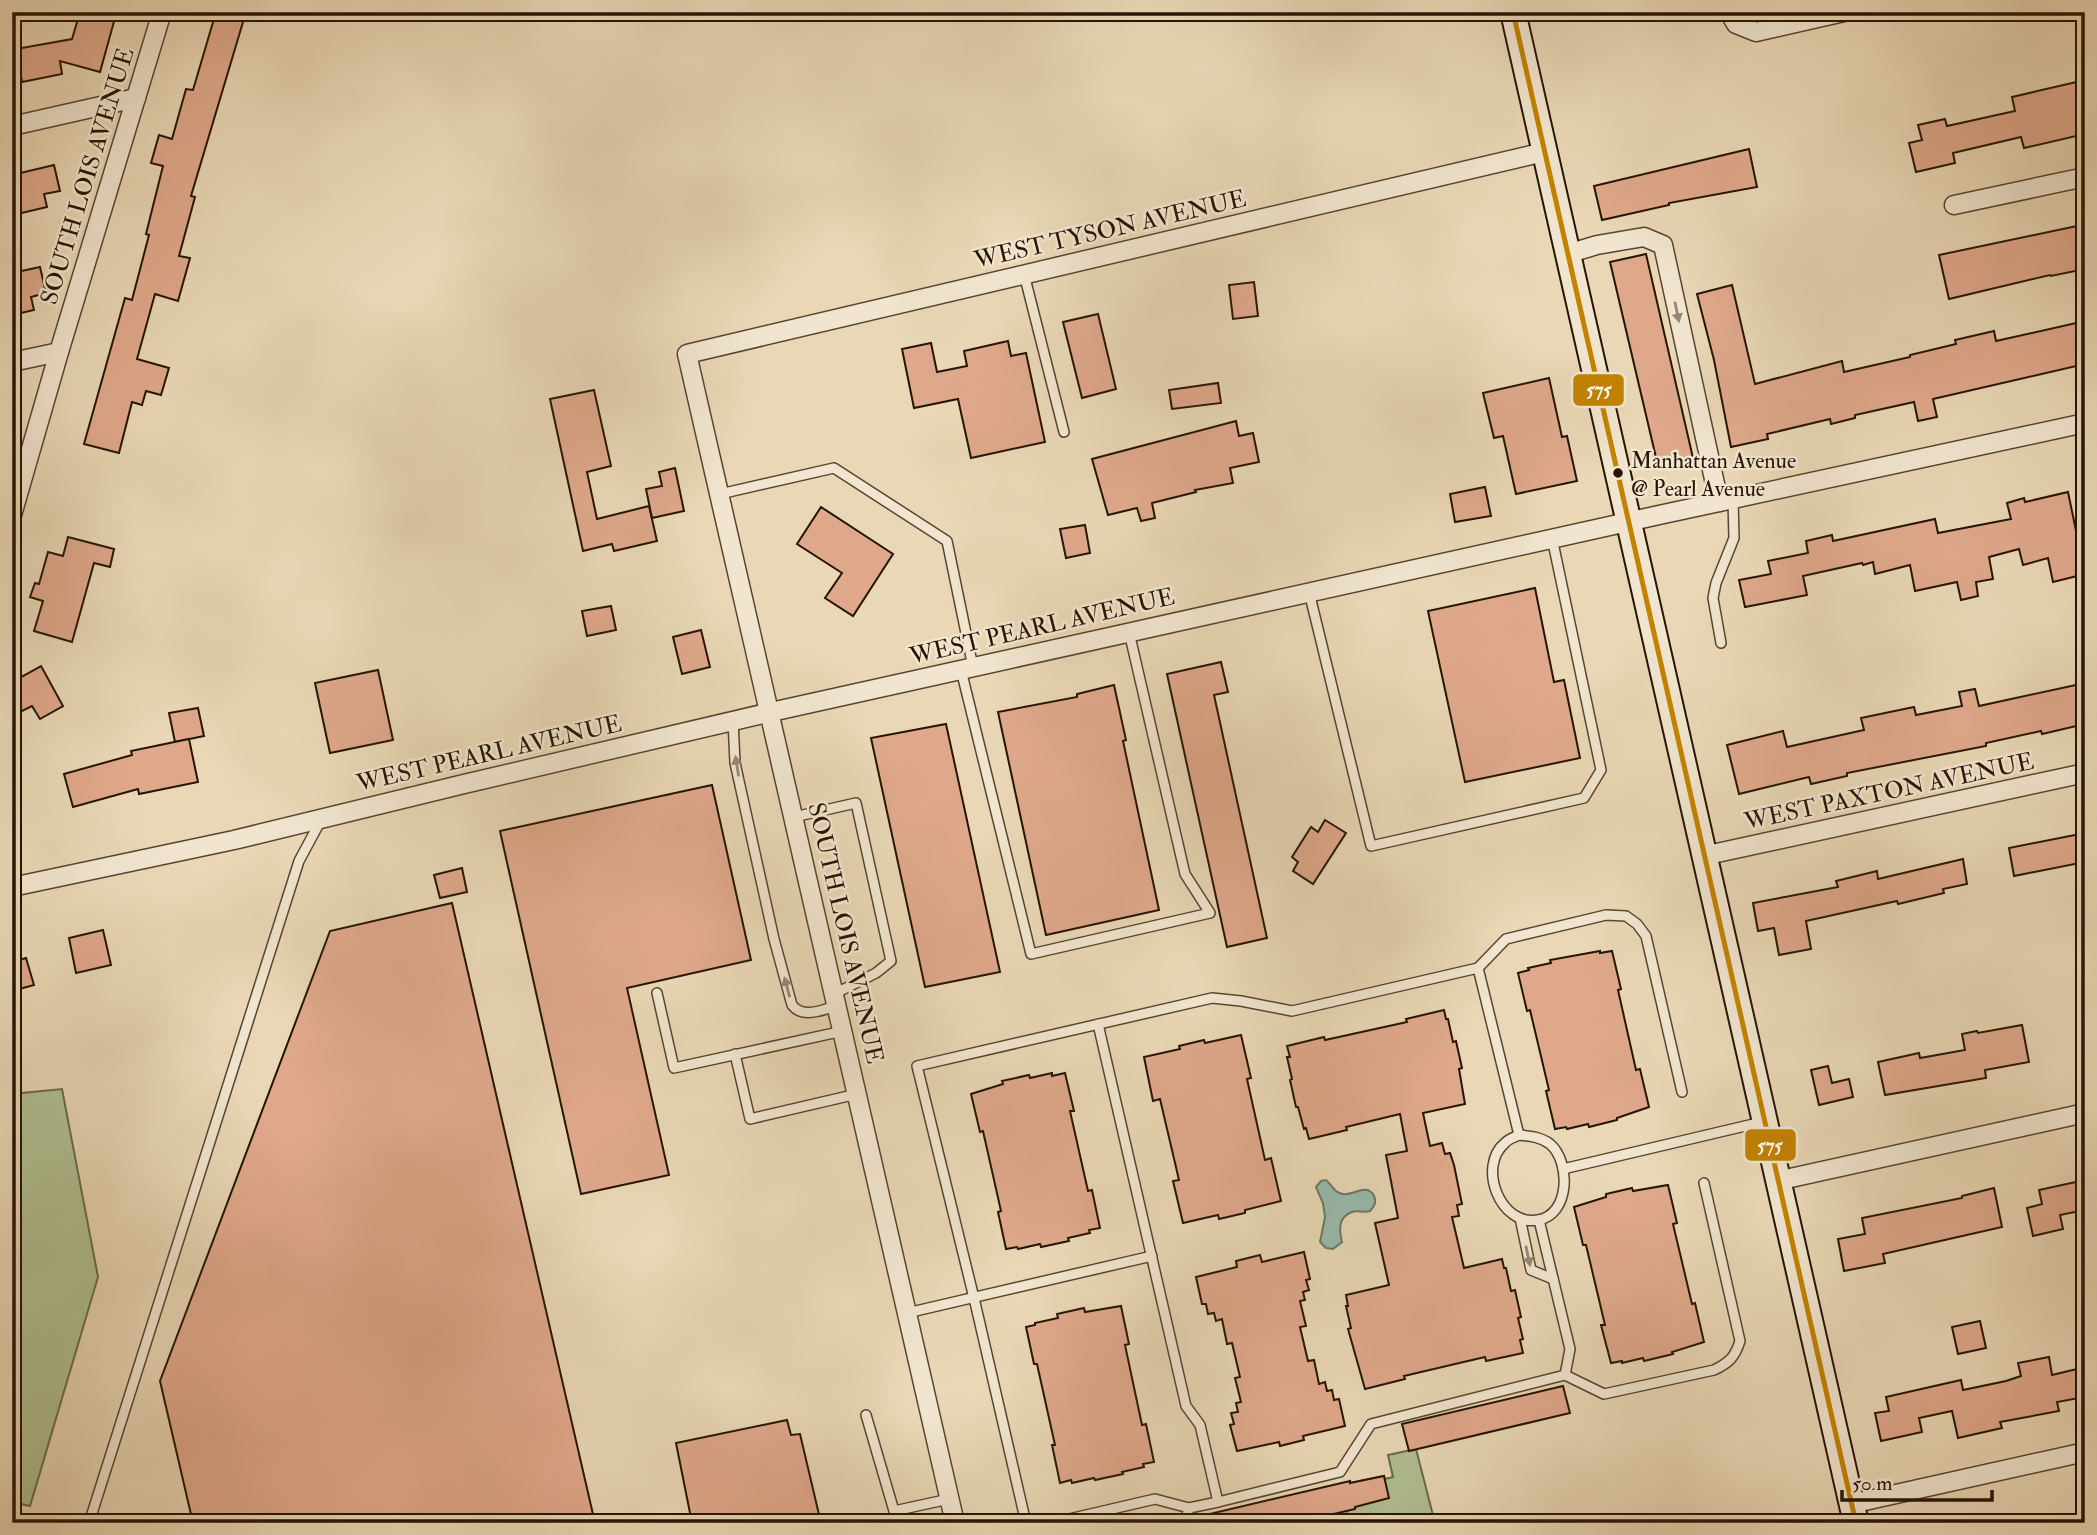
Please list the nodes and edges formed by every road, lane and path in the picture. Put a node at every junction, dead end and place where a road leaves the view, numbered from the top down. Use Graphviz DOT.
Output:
graph roads {
  1 [pos="162,12"];
  2 [pos="1513,12"];
  3 [pos="1729,12"];
  4 [pos="1844,12"];
  5 [pos="136,98"];
  6 [pos="12,125"];
  7 [pos="1544,152"];
  8 [pos="2085,177"];
  9 [pos="1954,205"];
  10 [pos="1567,254"];
  11 [pos="1024,274"];
  12 [pos="60,352"];
  13 [pos="687,354"];
  14 [pos="12,362"];
  15 [pos="2085,423"];
  16 [pos="1064,432"];
  17 [pos="720,494"];
  18 [pos="1726,500"];
  19 [pos="12,515"];
  20 [pos="1627,522"];
  21 [pos="1552,538"];
  22 [pos="1309,592"];
  23 [pos="1129,632"];
  24 [pos="1721,643"];
  25 [pos="967,668"];
  26 [pos="771,712"];
  27 [pos="733,720"];
  28 [pos="2085,773"];
  29 [pos="794,817"];
  30 [pos="321,818"];
  31 [pos="1703,856"];
  32 [pos="12,887"];
  33 [pos="1478,968"];
  34 [pos="657,993"];
  35 [pos="836,1000"];
  36 [pos="1098,1024"];
  37 [pos="843,1031"];
  38 [pos="735,1055"];
  39 [pos="1682,1093"];
  40 [pos="857,1094"];
  41 [pos="2085,1113"];
  42 [pos="1764,1121"];
  43 [pos="1519,1135"];
  44 [pos="1563,1169"];
  45 [pos="1777,1181"];
  46 [pos="1704,1184"];
  47 [pos="1520,1218"];
  48 [pos="1539,1220"];
  49 [pos="1152,1256"];
  50 [pos="1553,1279"];
  51 [pos="974,1297"];
  52 [pos="907,1313"];
  53 [pos="1565,1375"];
  54 [pos="866,1415"];
  55 [pos="2085,1452"];
  56 [pos="949,1499"];
  57 [pos="1218,1502"];
  58 [pos="1189,1508"];
  59 [pos="894,1511"];
  60 [pos="1853,1513"];
  61 [pos="89,1523"];
  62 [pos="897,1523"];
  63 [pos="955,1523"];
  64 [pos="1026,1523"];
  65 [pos="1052,1523"];
  66 [pos="1185,1523"];
  1 -- 5 [label="street, SOUTH LOIS AVENUE"];
  2 -- 7 [label="street"];
  3 -- 4 [label="street"];
  5 -- 6 [label="street"];
  5 -- 12 [label="street, SOUTH LOIS AVENUE"];
  7 -- 10 [label="street"];
  7 -- 11 [label="street, WEST TYSON AVENUE"];
  8 -- 9 [label="street"];
  10 -- 18 [label="street, one-way"];
  10 -- 20 [label="street"];
  11 -- 13 [label="street, WEST TYSON AVENUE"];
  11 -- 16 [label="lane"];
  12 -- 14 [label="street"];
  12 -- 19 [label="street, SOUTH LOIS AVENUE"];
  13 -- 17 [label="street, SOUTH LOIS AVENUE"];
  15 -- 18 [label="street, WEST PEARL AVENUE"];
  17 -- 25 [label="lane"];
  17 -- 26 [label="street, SOUTH LOIS AVENUE"];
  18 -- 20 [label="street, WEST PEARL AVENUE"];
  18 -- 24 [label="lane"];
  20 -- 21 [label="street, WEST PEARL AVENUE"];
  20 -- 31 [label="street"];
  21 -- 22 [label="street, WEST PEARL AVENUE"];
  21 -- 22 [label="lane"];
  22 -- 23 [label="street, WEST PEARL AVENUE"];
  23 -- 25 [label="street, WEST PEARL AVENUE"];
  23 -- 25 [label="lane"];
  25 -- 26 [label="street, WEST PEARL AVENUE"];
  26 -- 27 [label="street, WEST PEARL AVENUE"];
  26 -- 29 [label="street, SOUTH LOIS AVENUE"];
  27 -- 30 [label="street, WEST PEARL AVENUE"];
  35 -- 27 [label="lane, one-way"];
  28 -- 31 [label="street, WEST PAXTON AVENUE"];
  29 -- 35 [label="street, SOUTH LOIS AVENUE"];
  29 -- 35 [label="lane"];
  30 -- 32 [label="street, WEST PEARL AVENUE"];
  30 -- 61 [label="lane"];
  31 -- 42 [label="street"];
  33 -- 36 [label="lane"];
  33 -- 39 [label="lane"];
  33 -- 43 [label="lane"];
  34 -- 38 [label="lane"];
  35 -- 37 [label="street, SOUTH LOIS AVENUE"];
  36 -- 49 [label="lane"];
  36 -- 51 [label="lane"];
  37 -- 38 [label="lane"];
  37 -- 40 [label="street, SOUTH LOIS AVENUE"];
  38 -- 40 [label="lane"];
  40 -- 52 [label="street, SOUTH LOIS AVENUE"];
  41 -- 45 [label="street"];
  42 -- 44 [label="lane"];
  42 -- 45 [label="street"];
  43 -- 44 [label="lane"];
  43 -- 47 [label="lane"];
  44 -- 48 [label="lane"];
  45 -- 60 [label="street"];
  46 -- 53 [label="lane"];
  47 -- 48 [label="lane"];
  47 -- 50 [label="lane, one-way"];
  48 -- 50 [label="lane"];
  49 -- 51 [label="lane"];
  49 -- 57 [label="lane"];
  50 -- 53 [label="lane"];
  51 -- 52 [label="lane"];
  51 -- 64 [label="lane"];
  52 -- 56 [label="street, SOUTH LOIS AVENUE"];
  53 -- 57 [label="lane"];
  54 -- 59 [label="lane"];
  55 -- 60 [label="street"];
  56 -- 59 [label="lane"];
  56 -- 63 [label="street, SOUTH LOIS AVENUE"];
  57 -- 58 [label="lane"];
  58 -- 65 [label="lane"];
  58 -- 66 [label="lane"];
  59 -- 62 [label="lane"];
}
